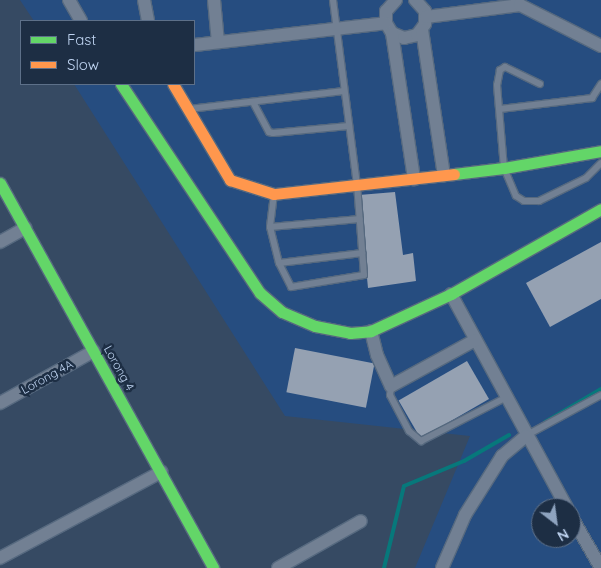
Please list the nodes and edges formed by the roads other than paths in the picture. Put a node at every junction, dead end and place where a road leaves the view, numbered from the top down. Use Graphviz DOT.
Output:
graph roads {
  1 [pos="69,0"];
  2 [pos="144,0"];
  3 [pos="214,0"];
  4 [pos="333,0"];
  5 [pos="416,0"];
  6 [pos="392,2"];
  7 [pos="483,5"];
  8 [pos="426,17"];
  9 [pos="80,20"];
  10 [pos="148,20"];
  11 [pos="389,28"];
  12 [pos="336,29"];
  13 [pos="422,30"];
  14 [pos="218,42"];
  15 [pos="195,44"];
  16 [pos="601,46"];
  17 [pos="540,84"];
  18 [pos="601,84"];
  19 [pos="121,85"];
  20 [pos="174,85"];
  21 [pos="344,91"];
  22 [pos="253,102"];
  23 [pos="188,109"];
  24 [pos="500,109"];
  25 [pos="349,126"];
  26 [pos="601,151"];
  27 [pos="601,163"];
  28 [pos="504,168"];
  29 [pos="444,175"];
  30 [pos="414,178"];
  31 [pos="0,183"];
  32 [pos="357,185"];
  33 [pos="274,194"];
  34 [pos="601,209"];
  35 [pos="360,219"];
  36 [pos="270,227"];
  37 [pos="26,228"];
  38 [pos="0,242"];
  39 [pos="362,253"];
  40 [pos="279,263"];
  41 [pos="451,294"];
  42 [pos="371,332"];
  43 [pos="475,340"];
  44 [pos="94,351"];
  45 [pos="391,386"];
  46 [pos="601,395"];
  47 [pos="505,398"];
  48 [pos="0,402"];
  49 [pos="526,436"];
  50 [pos="161,472"];
  51 [pos="561,498"];
  52 [pos="361,521"];
  53 [pos="581,532"];
  54 [pos="0,558"];
  55 [pos="599,562"];
  56 [pos="213,568"];
  57 [pos="278,568"];
  58 [pos="442,568"];
  1 -- 9 [label="street"];
  2 -- 10 [label="street"];
  3 -- 14 [label="street"];
  4 -- 12 [label="lane"];
  5 -- 8 [label="street"];
  6 -- 11 [label="street"];
  7 -- 8 [label="street"];
  7 -- 16 [label="street"];
  8 -- 13 [label="street"];
  11 -- 12 [label="street"];
  11 -- 13 [label="street"];
  11 -- 30 [label="street"];
  12 -- 14 [label="street"];
  12 -- 21 [label="lane"];
  13 -- 29 [label="street"];
  14 -- 15 [label="street"];
  17 -- 24 [label="lane"];
  18 -- 24 [label="lane"];
  19 -- 42 [label="street"];
  20 -- 23 [label="street"];
  21 -- 22 [label="lane"];
  21 -- 25 [label="lane"];
  22 -- 23 [label="lane"];
  22 -- 25 [label="lane"];
  23 -- 33 [label="street"];
  24 -- 28 [label="lane"];
  25 -- 32 [label="lane"];
  26 -- 28 [label="street"];
  27 -- 28 [label="lane"];
  28 -- 29 [label="street"];
  29 -- 30 [label="street"];
  30 -- 32 [label="street"];
  31 -- 37 [label="street, Lorong 4"];
  32 -- 33 [label="street"];
  32 -- 35 [label="lane"];
  33 -- 36 [label="lane"];
  34 -- 41 [label="street"];
  35 -- 36 [label="lane"];
  35 -- 39 [label="lane"];
  36 -- 40 [label="lane"];
  37 -- 38 [label="street"];
  37 -- 44 [label="street, Lorong 4"];
  39 -- 40 [label="lane"];
  39 -- 40 [label="lane"];
  41 -- 42 [label="street"];
  41 -- 43 [label="street"];
  42 -- 45 [label="street"];
  43 -- 45 [label="street"];
  43 -- 47 [label="street"];
  44 -- 48 [label="street, Lorong 4A"];
  44 -- 50 [label="street, Lorong 4"];
  45 -- 47 [label="lane"];
  46 -- 49 [label="lane"];
  47 -- 49 [label="street"];
  49 -- 51 [label="street"];
  49 -- 58 [label="street"];
  50 -- 54 [label="street"];
  50 -- 56 [label="street, Lorong 4"];
  52 -- 57 [label="street"];
  53 -- 55 [label="street"];
}
